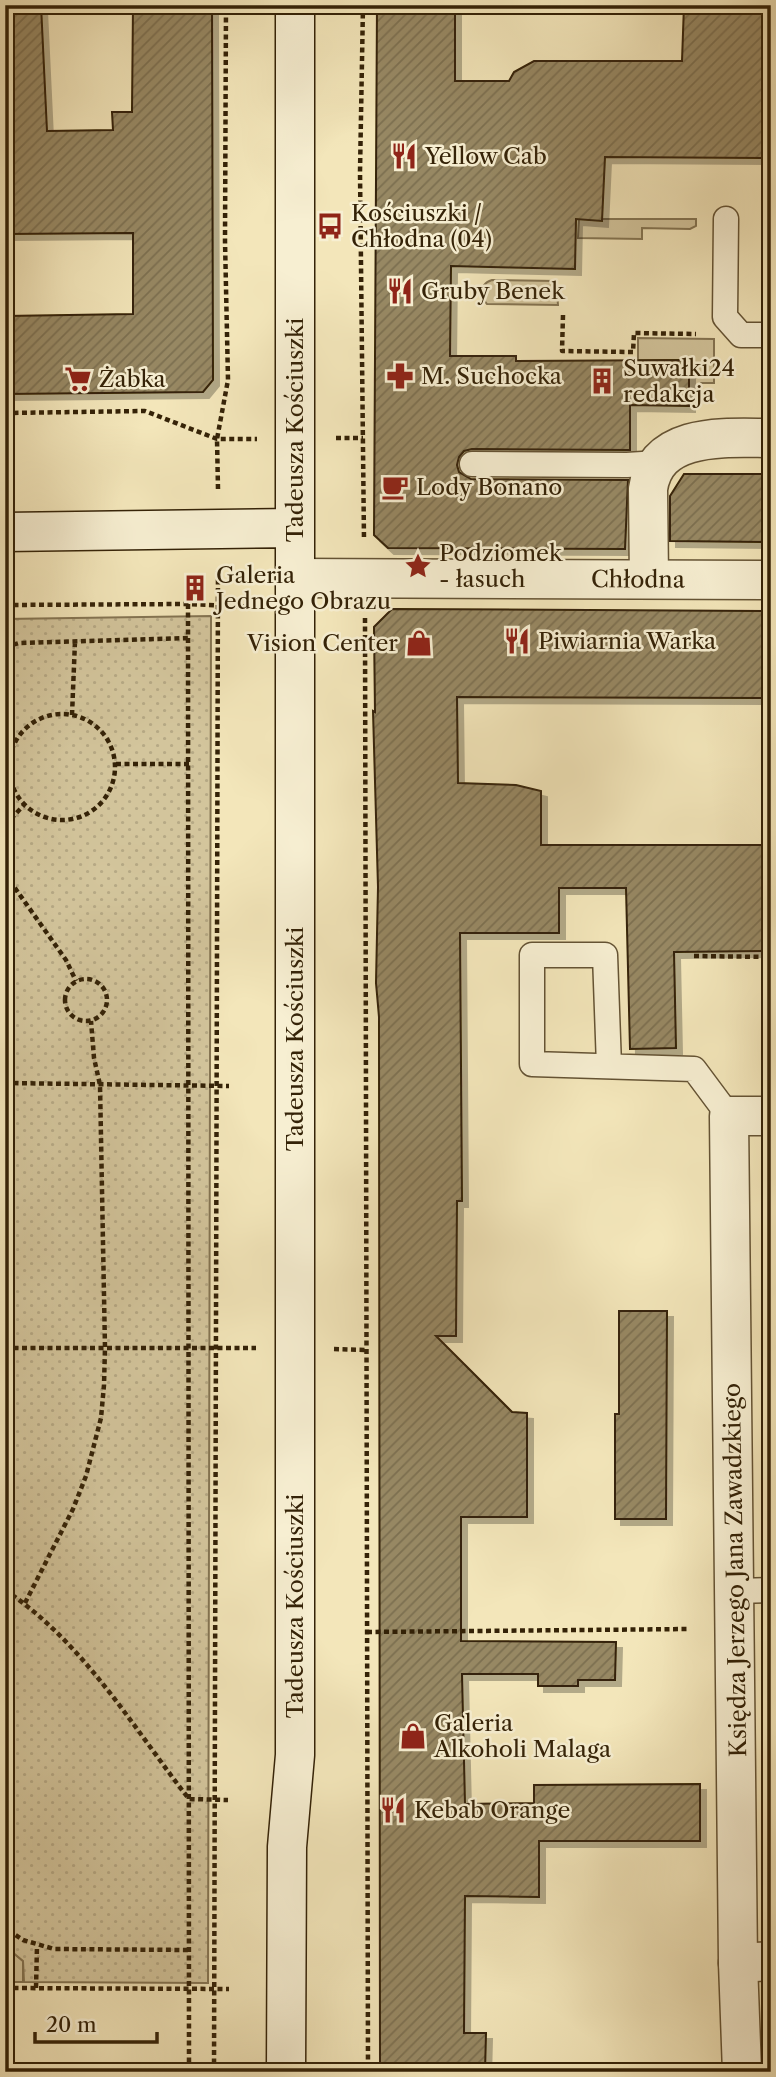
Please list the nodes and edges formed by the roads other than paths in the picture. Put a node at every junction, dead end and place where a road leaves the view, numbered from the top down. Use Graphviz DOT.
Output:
graph roads {
  1 [pos="295,5"];
  2 [pos="726,219"];
  3 [pos="771,335"];
  4 [pos="771,438"];
  5 [pos="658,463"];
  6 [pos="472,464"];
  7 [pos="295,528"];
  8 [pos="5,532"];
  9 [pos="295,578"];
  10 [pos="649,579"];
  11 [pos="771,580"];
  12 [pos="609,1066"];
  13 [pos="730,1116"];
  14 [pos="771,1116"];
  15 [pos="753,1590"];
  16 [pos="754,1962"];
  17 [pos="743,2069"];
  18 [pos="286,2072"];
  1 -- 7 [label="street, Tadeusza Kościuszki"];
  2 -- 3 [label="lane"];
  4 -- 5 [label="street"];
  5 -- 6 [label="lane"];
  5 -- 10 [label="street"];
  7 -- 8 [label="street"];
  7 -- 9 [label="street, Tadeusza Kościuszki"];
  9 -- 10 [label="street, Chłodna"];
  9 -- 18 [label="street, Tadeusza Kościuszki"];
  10 -- 11 [label="street, Chłodna"];
  12 -- 12 [label="lane"];
  12 -- 13 [label="lane"];
  13 -- 14 [label="street"];
  13 -- 15 [label="street, Księdza Jerzego Jana Zawadzkiego"];
  15 -- 16 [label="street, Księdza Jerzego Jana Zawadzkiego"];
  16 -- 17 [label="street, Księdza Jerzego Jana Zawadzkiego"];
}
